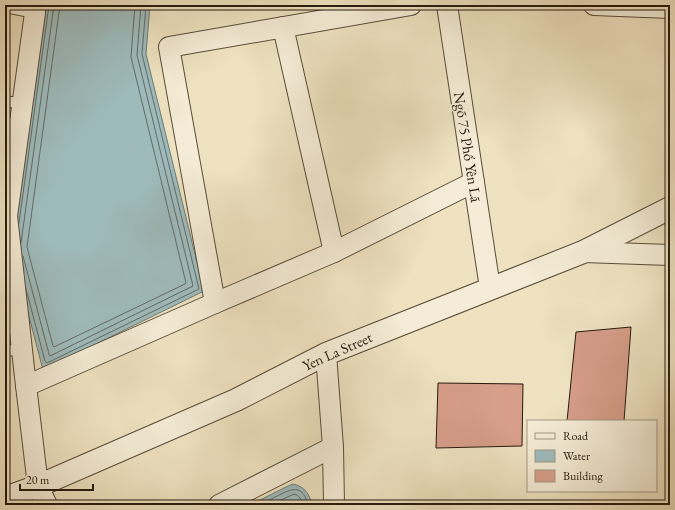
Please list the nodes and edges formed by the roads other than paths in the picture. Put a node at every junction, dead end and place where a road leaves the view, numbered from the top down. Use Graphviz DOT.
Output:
graph roads {
  1 [pos="411,5"];
  2 [pos="447,5"];
  3 [pos="594,5"];
  4 [pos="5,7"];
  5 [pos="670,8"];
  6 [pos="35,9"];
  7 [pos="283,27"];
  8 [pos="14,102"];
  9 [pos="12,124"];
  10 [pos="474,182"];
  11 [pos="670,208"];
  12 [pos="6,216"];
  13 [pos="8,244"];
  14 [pos="334,252"];
  15 [pos="583,252"];
  16 [pos="670,255"];
  17 [pos="490,288"];
  18 [pos="215,303"];
  19 [pos="14,350"];
  20 [pos="326,354"];
  21 [pos="26,386"];
  22 [pos="333,447"];
  23 [pos="43,496"];
  24 [pos="5,498"];
  25 [pos="219,505"];
  26 [pos="334,505"];
  1 -- 7 [label="street"];
  2 -- 10 [label="street, Ngõ 75 Phố Yên Lã"];
  3 -- 5 [label="street"];
  4 -- 6 [label="lane"];
  6 -- 8 [label="street"];
  7 -- 14 [label="street"];
  7 -- 18 [label="street"];
  8 -- 9 [label="street"];
  9 -- 12 [label="street"];
  10 -- 14 [label="street"];
  10 -- 17 [label="street, Ngõ 75 Phố Yên Lã"];
  11 -- 15 [label="street, Yen La Street"];
  12 -- 13 [label="street"];
  13 -- 19 [label="street"];
  14 -- 18 [label="street"];
  15 -- 16 [label="street"];
  15 -- 17 [label="street, Yen La Street"];
  17 -- 20 [label="street, Yen La Street"];
  18 -- 21 [label="street"];
  19 -- 21 [label="street"];
  20 -- 22 [label="street"];
  20 -- 23 [label="street, Yen La Street"];
  21 -- 23 [label="street"];
  22 -- 25 [label="street"];
  22 -- 26 [label="street"];
  23 -- 24 [label="street, Yen La Street"];
}
